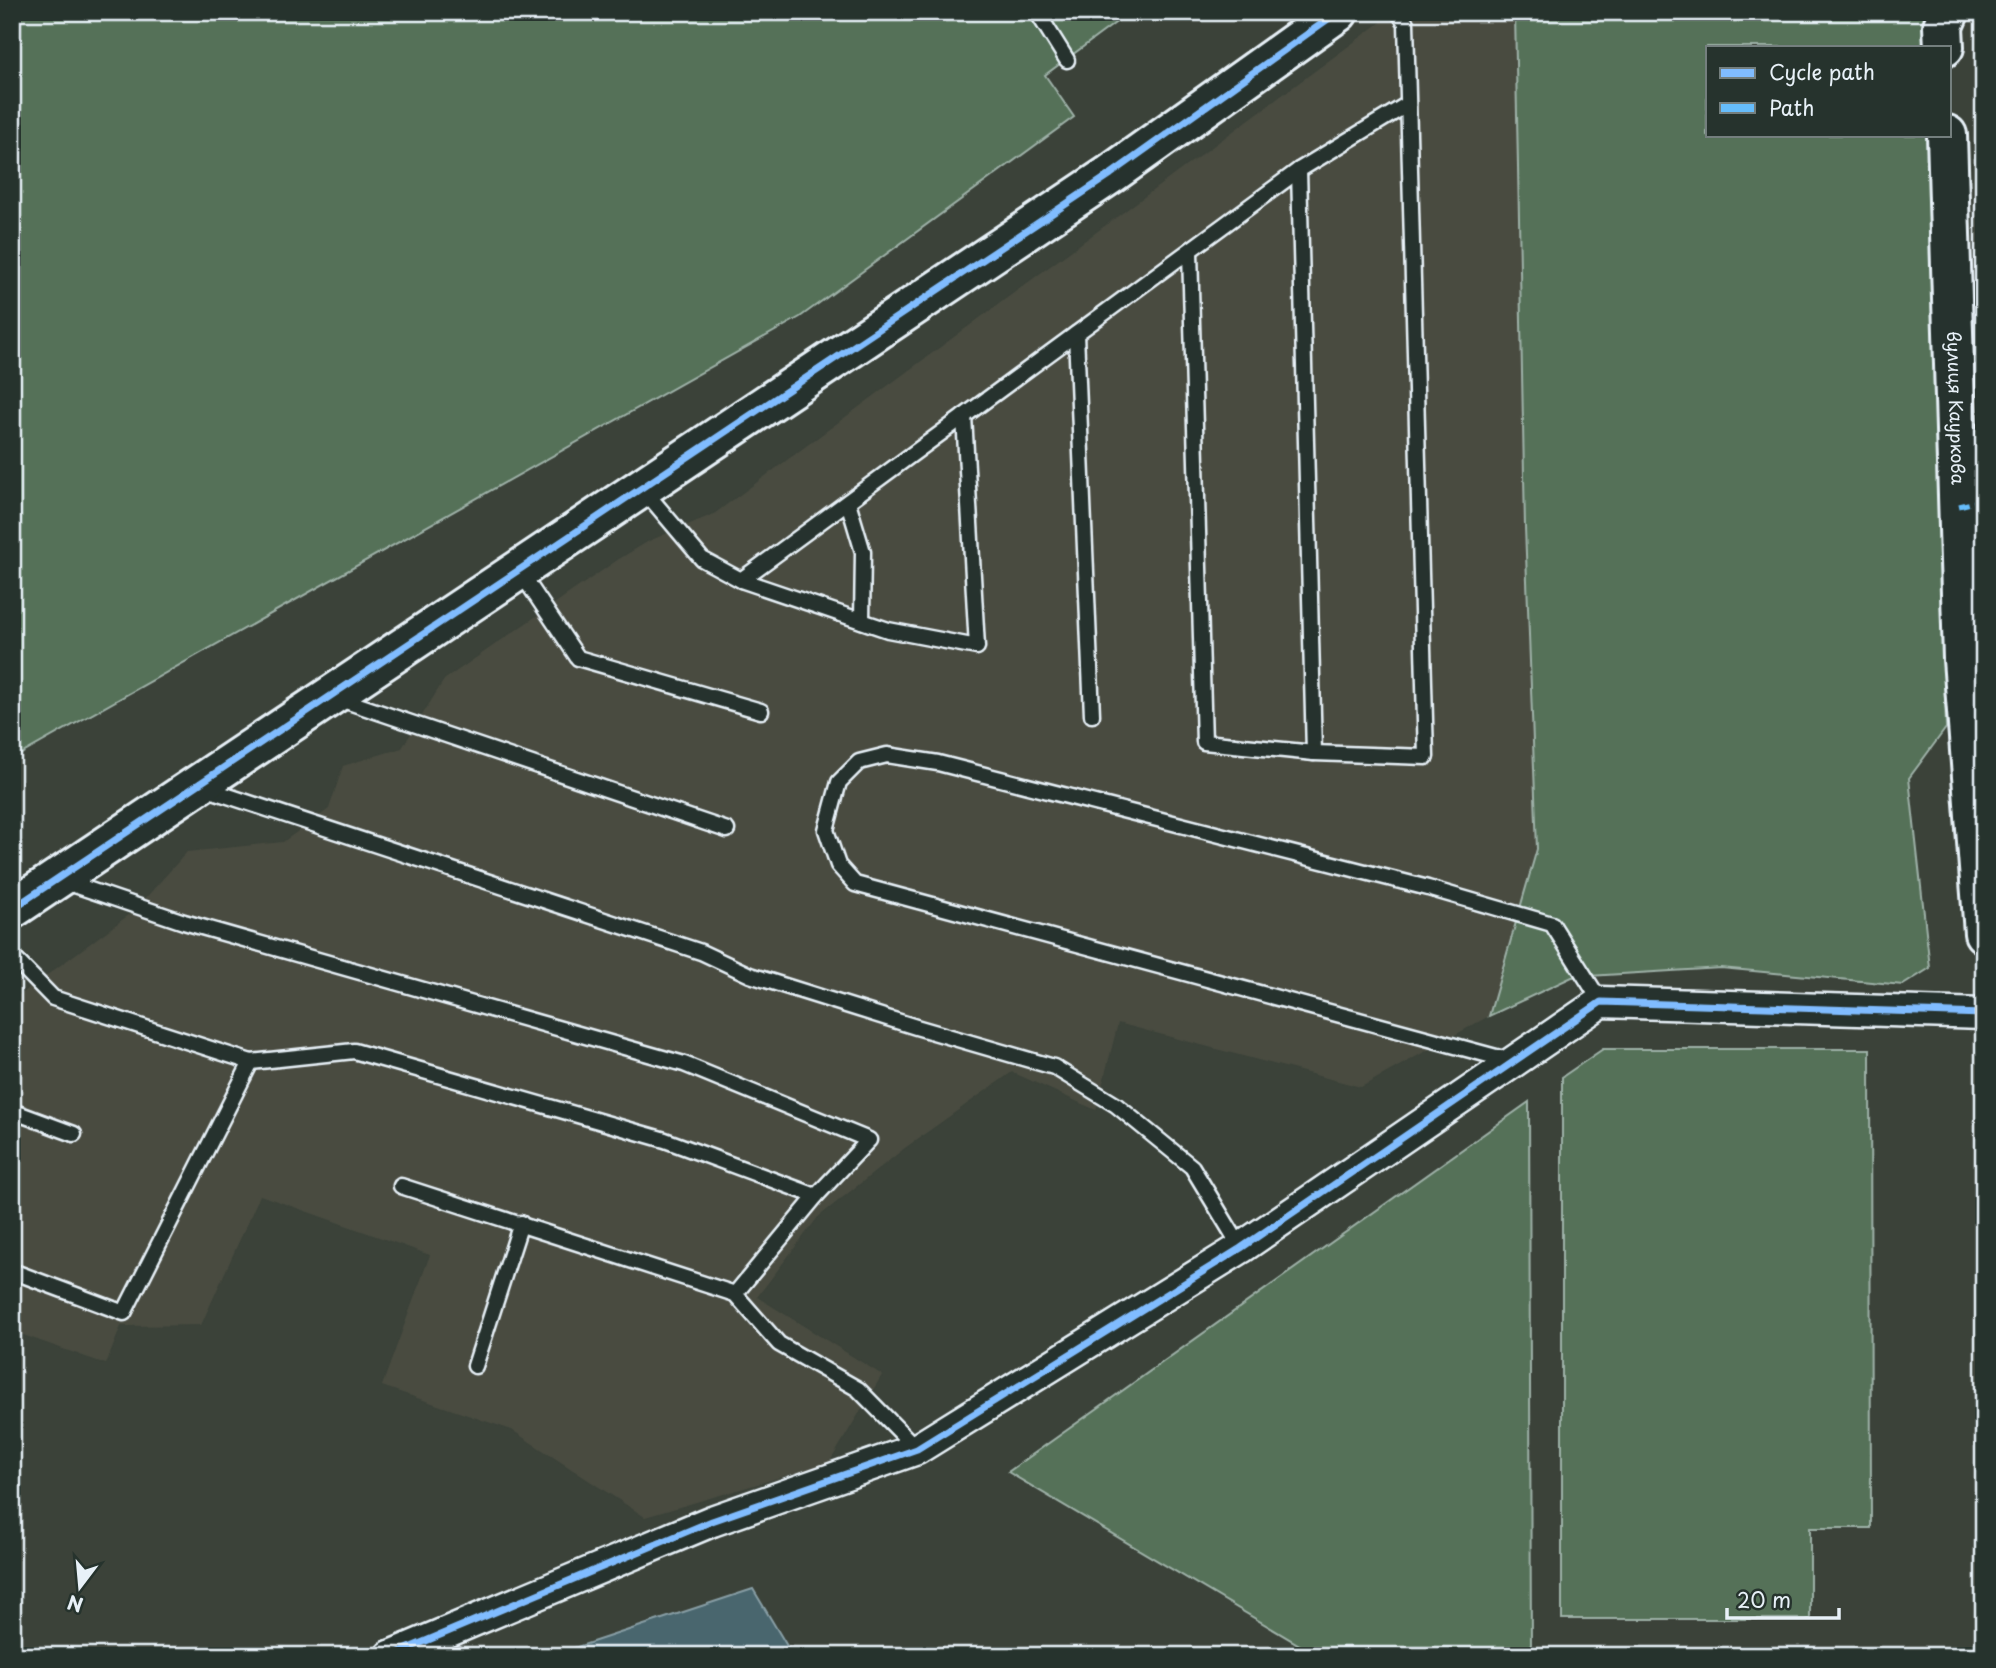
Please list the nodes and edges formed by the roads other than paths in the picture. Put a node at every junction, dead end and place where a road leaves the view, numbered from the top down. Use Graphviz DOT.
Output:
graph roads {
  1 [pos="1037,12"];
  2 [pos="1338,12"];
  3 [pos="1398,12"];
  4 [pos="1949,12"];
  5 [pos="1944,46"];
  6 [pos="1067,60"];
  7 [pos="1408,104"];
  8 [pos="1947,136"];
  9 [pos="1299,170"];
  10 [pos="1190,251"];
  11 [pos="1076,334"];
  12 [pos="964,416"];
  13 [pos="642,488"];
  14 [pos="848,502"];
  15 [pos="1971,503"];
  16 [pos="519,570"];
  17 [pos="741,580"];
  18 [pos="862,621"];
  19 [pos="331,696"];
  20 [pos="761,711"];
  21 [pos="1092,715"];
  22 [pos="1314,753"];
  23 [pos="197,786"];
  24 [pos="727,830"];
  25 [pos="57,879"];
  26 [pos="12,909"];
  27 [pos="1984,933"];
  28 [pos="12,956"];
  29 [pos="1601,1002"];
  30 [pos="1984,1014"];
  31 [pos="1511,1061"];
  32 [pos="251,1062"];
  33 [pos="12,1111"];
  34 [pos="74,1134"];
  35 [pos="401,1186"];
  36 [pos="816,1196"];
  37 [pos="521,1223"];
  38 [pos="1241,1248"];
  39 [pos="12,1271"];
  40 [pos="735,1294"];
  41 [pos="475,1366"];
  42 [pos="917,1449"];
  43 [pos="390,1656"];
  1 -- 6 [label="lane"];
  2 -- 13 [label="street"];
  3 -- 7 [label="lane"];
  4 -- 5 [label="street"];
  7 -- 9 [label="lane"];
  7 -- 22 [label="lane"];
  8 -- 15 [label="street, вулиця Кауркова"];
  9 -- 10 [label="lane"];
  9 -- 22 [label="lane"];
  10 -- 11 [label="lane"];
  10 -- 22 [label="lane"];
  11 -- 12 [label="lane"];
  11 -- 21 [label="lane"];
  12 -- 14 [label="lane"];
  12 -- 18 [label="lane"];
  13 -- 16 [label="street"];
  13 -- 17 [label="lane"];
  14 -- 17 [label="lane"];
  14 -- 18 [label="lane"];
  15 -- 27 [label="street, вулиця Кауркова"];
  16 -- 19 [label="street"];
  16 -- 20 [label="lane"];
  17 -- 18 [label="lane"];
  19 -- 23 [label="street"];
  19 -- 24 [label="lane"];
  23 -- 25 [label="street"];
  23 -- 38 [label="lane"];
  25 -- 26 [label="street"];
  25 -- 36 [label="lane"];
  28 -- 32 [label="lane"];
  29 -- 30 [label="street"];
  29 -- 31 [label="street"];
  29 -- 31 [label="lane"];
  31 -- 38 [label="street"];
  32 -- 36 [label="lane"];
  32 -- 39 [label="lane"];
  33 -- 34 [label="lane"];
  35 -- 37 [label="lane"];
  36 -- 40 [label="lane"];
  37 -- 40 [label="lane"];
  37 -- 41 [label="lane"];
  38 -- 42 [label="street"];
  40 -- 42 [label="lane"];
  42 -- 43 [label="street"];
}
